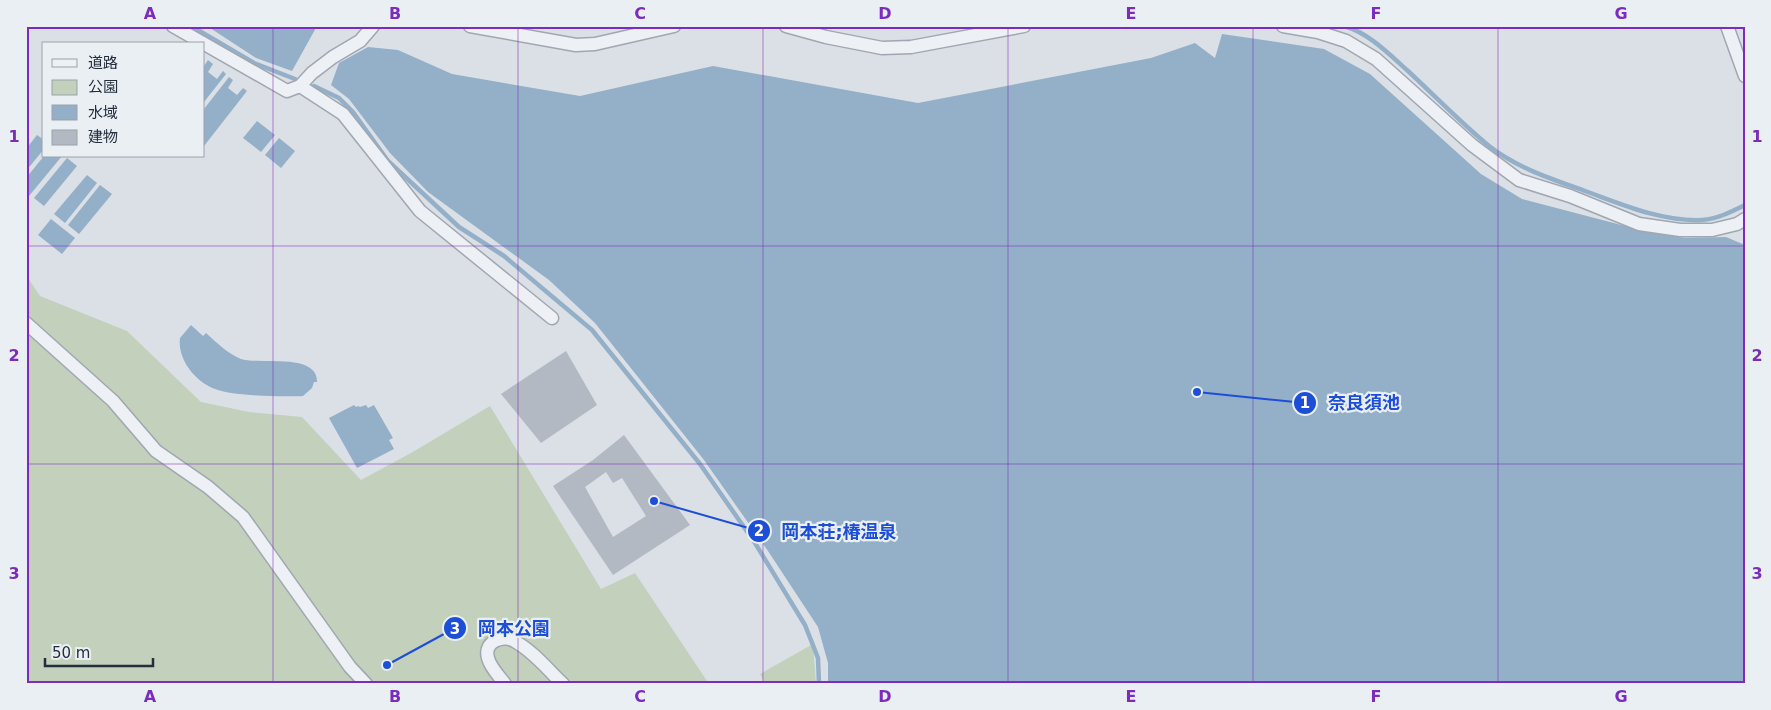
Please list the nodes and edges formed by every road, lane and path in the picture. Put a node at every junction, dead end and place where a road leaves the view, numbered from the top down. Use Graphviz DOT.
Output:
graph roads {
  1 [pos="174,26"];
  2 [pos="373,26"];
  3 [pos="470,26"];
  4 [pos="674,26"];
  5 [pos="786,26"];
  6 [pos="1024,26"];
  7 [pos="1283,26"];
  8 [pos="1727,26"];
  9 [pos="508,30"];
  10 [pos="826,32"];
  11 [pos="202,42"];
  12 [pos="205,44"];
  13 [pos="1745,76"];
  14 [pos="300,86"];
  15 [pos="1742,225"];
  16 [pos="552,318"];
  17 [pos="26,324"];
  18 [pos="366,684"];
  19 [pos="505,684"];
  20 [pos="563,684"];
  1 -- 11 [label="street"];
  2 -- 14 [label="street"];
  3 -- 9 [label="street"];
  4 -- 9 [label="street"];
  5 -- 10 [label="street"];
  6 -- 10 [label="street"];
  7 -- 15 [label="street"];
  8 -- 13 [label="street"];
  12 -- 14 [label="street"];
  14 -- 16 [label="street"];
  17 -- 18 [label="street"];
  19 -- 20 [label="street"];
}
